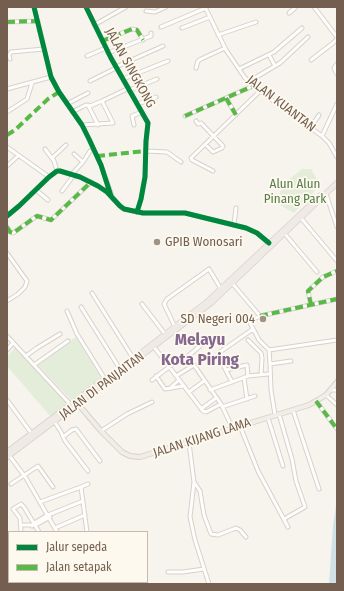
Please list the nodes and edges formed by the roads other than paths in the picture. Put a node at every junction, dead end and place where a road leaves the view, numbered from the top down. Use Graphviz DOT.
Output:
graph roads {
  1 [pos="34,7"];
  2 [pos="86,7"];
  3 [pos="126,7"];
  4 [pos="166,7"];
  5 [pos="206,7"];
  6 [pos="296,7"];
  7 [pos="315,8"];
  8 [pos="146,11"];
  9 [pos="290,13"];
  10 [pos="210,17"];
  11 [pos="38,21"];
  12 [pos="7,22"];
  13 [pos="256,22"];
  14 [pos="94,25"];
  15 [pos="161,27"];
  16 [pos="182,28"];
  17 [pos="302,28"];
  18 [pos="151,33"];
  19 [pos="218,35"];
  20 [pos="308,37"];
  21 [pos="337,38"];
  22 [pos="142,40"];
  23 [pos="102,41"];
  24 [pos="163,46"];
  25 [pos="106,48"];
  26 [pos="225,48"];
  27 [pos="44,49"];
  28 [pos="108,53"];
  29 [pos="269,55"];
  30 [pos="87,56"];
  31 [pos="10,59"];
  32 [pos="311,60"];
  33 [pos="168,61"];
  34 [pos="337,64"];
  35 [pos="275,66"];
  36 [pos="116,67"];
  37 [pos="196,68"];
  38 [pos="239,69"];
  39 [pos="337,74"];
  40 [pos="51,77"];
  41 [pos="157,78"];
  42 [pos="123,79"];
  43 [pos="90,81"];
  44 [pos="248,82"];
  45 [pos="32,83"];
  46 [pos="253,86"];
  47 [pos="7,89"];
  48 [pos="130,89"];
  49 [pos="260,91"];
  50 [pos="88,93"];
  51 [pos="156,97"];
  52 [pos="226,98"];
  53 [pos="102,101"];
  54 [pos="67,104"];
  55 [pos="138,104"];
  56 [pos="337,104"];
  57 [pos="88,105"];
  58 [pos="7,112"];
  59 [pos="72,112"];
  60 [pos="142,112"];
  61 [pos="236,115"];
  62 [pos="318,115"];
  63 [pos="185,116"];
  64 [pos="196,121"];
  65 [pos="98,125"];
  66 [pos="134,125"];
  67 [pos="82,126"];
  68 [pos="310,127"];
  69 [pos="214,136"];
  70 [pos="322,136"];
  71 [pos="205,144"];
  72 [pos="66,145"];
  73 [pos="7,147"];
  74 [pos="45,149"];
  75 [pos="90,151"];
  76 [pos="146,151"];
  77 [pos="74,154"];
  78 [pos="18,156"];
  79 [pos="337,157"];
  80 [pos="52,158"];
  81 [pos="83,162"];
  82 [pos="181,162"];
  83 [pos="7,166"];
  84 [pos="57,171"];
  85 [pos="213,171"];
  86 [pos="73,175"];
  87 [pos="49,177"];
  88 [pos="337,179"];
  89 [pos="91,182"];
  90 [pos="337,184"];
  91 [pos="36,190"];
  92 [pos="62,191"];
  93 [pos="326,194"];
  94 [pos="112,198"];
  95 [pos="48,200"];
  96 [pos="236,208"];
  97 [pos="137,212"];
  98 [pos="7,216"];
  99 [pos="301,218"];
  100 [pos="234,225"];
  101 [pos="7,227"];
  102 [pos="337,227"];
  103 [pos="284,234"];
  104 [pos="269,243"];
  105 [pos="7,253"];
  106 [pos="337,261"];
  107 [pos="337,271"];
  108 [pos="317,272"];
  109 [pos="232,283"];
  110 [pos="221,289"];
  111 [pos="92,293"];
  112 [pos="337,299"];
  113 [pos="7,301"];
  114 [pos="142,304"];
  115 [pos="310,305"];
  116 [pos="81,306"];
  117 [pos="67,311"];
  118 [pos="260,316"];
  119 [pos="175,327"];
  120 [pos="253,329"];
  121 [pos="60,334"];
  122 [pos="7,336"];
  123 [pos="166,336"];
  124 [pos="207,340"];
  125 [pos="248,340"];
  126 [pos="337,340"];
  127 [pos="68,341"];
  128 [pos="14,343"];
  129 [pos="154,346"];
  130 [pos="7,350"];
  131 [pos="269,350"];
  132 [pos="220,352"];
  133 [pos="26,356"];
  134 [pos="133,358"];
  135 [pos="220,359"];
  136 [pos="291,361"];
  137 [pos="270,364"];
  138 [pos="34,365"];
  139 [pos="169,367"];
  140 [pos="120,369"];
  141 [pos="226,370"];
  142 [pos="268,374"];
  143 [pos="261,375"];
  144 [pos="156,376"];
  145 [pos="248,376"];
  146 [pos="177,378"];
  147 [pos="244,378"];
  148 [pos="105,379"];
  149 [pos="152,380"];
  150 [pos="204,381"];
  151 [pos="232,382"];
  152 [pos="337,382"];
  153 [pos="184,386"];
  154 [pos="170,388"];
  155 [pos="210,390"];
  156 [pos="331,390"];
  157 [pos="337,390"];
  158 [pos="189,392"];
  159 [pos="326,395"];
  160 [pos="255,396"];
  161 [pos="216,398"];
  162 [pos="247,399"];
  163 [pos="7,400"];
  164 [pos="316,401"];
  165 [pos="152,402"];
  166 [pos="78,404"];
  167 [pos="71,405"];
  168 [pos="337,405"];
  169 [pos="11,406"];
  170 [pos="222,406"];
  171 [pos="7,409"];
  172 [pos="201,409"];
  173 [pos="293,410"];
  174 [pos="277,415"];
  175 [pos="268,418"];
  176 [pos="54,421"];
  177 [pos="240,426"];
  178 [pos="233,429"];
  179 [pos="337,429"];
  180 [pos="101,431"];
  181 [pos="32,434"];
  182 [pos="63,436"];
  183 [pos="189,443"];
  184 [pos="8,454"];
  185 [pos="100,461"];
  186 [pos="283,466"];
  187 [pos="88,471"];
  188 [pos="24,474"];
  189 [pos="194,482"];
  190 [pos="11,484"];
  191 [pos="88,484"];
  192 [pos="53,487"];
  193 [pos="81,487"];
  194 [pos="319,489"];
  195 [pos="83,501"];
  196 [pos="40,502"];
  197 [pos="85,515"];
  198 [pos="49,516"];
  199 [pos="284,519"];
  200 [pos="22,525"];
  201 [pos="34,525"];
  202 [pos="288,527"];
  203 [pos="55,528"];
  204 [pos="21,531"];
  205 [pos="38,531"];
  206 [pos="56,531"];
  207 [pos="87,531"];
  208 [pos="246,537"];
  209 [pos="204,569"];
  210 [pos="168,572"];
  211 [pos="209,584"];
  1 -- 11 [label="street"];
  2 -- 14 [label="street, JALAN SINGKONG"];
  3 -- 14 [label="street"];
  4 -- 8 [label="street"];
  5 -- 10 [label="street, JALAN KUANTAN"];
  5 -- 15 [label="street"];
  6 -- 9 [label="street"];
  7 -- 21 [label="street"];
  10 -- 16 [label="street"];
  10 -- 19 [label="street, JALAN KUANTAN"];
  11 -- 12 [label="street"];
  11 -- 27 [label="street"];
  13 -- 19 [label="street"];
  14 -- 23 [label="street, JALAN SINGKONG"];
  17 -- 29 [label="street"];
  18 -- 22 [label="street"];
  19 -- 26 [label="street, JALAN KUANTAN"];
  20 -- 35 [label="street"];
  21 -- 32 [label="street"];
  22 -- 23 [label="street"];
  22 -- 28 [label="street"];
  23 -- 25 [label="street, JALAN SINGKONG"];
  24 -- 36 [label="street"];
  25 -- 28 [label="street, JALAN SINGKONG"];
  25 -- 30 [label="street"];
  26 -- 37 [label="street"];
  26 -- 38 [label="street, JALAN KUANTAN"];
  27 -- 31 [label="street"];
  27 -- 40 [label="street"];
  28 -- 36 [label="street, JALAN SINGKONG"];
  29 -- 35 [label="street"];
  29 -- 38 [label="street"];
  33 -- 42 [label="street"];
  34 -- 39 [label="street"];
  35 -- 44 [label="street"];
  36 -- 42 [label="street, JALAN SINGKONG"];
  36 -- 43 [label="street"];
  38 -- 44 [label="street, JALAN KUANTAN"];
  40 -- 45 [label="street"];
  40 -- 54 [label="street"];
  41 -- 48 [label="street"];
  42 -- 48 [label="street, JALAN SINGKONG"];
  44 -- 46 [label="street, JALAN KUANTAN"];
  45 -- 47 [label="street"];
  45 -- 58 [label="street"];
  46 -- 49 [label="street, JALAN KUANTAN"];
  46 -- 52 [label="street"];
  48 -- 53 [label="street"];
  48 -- 55 [label="street, JALAN SINGKONG"];
  49 -- 61 [label="street"];
  49 -- 68 [label="street, JALAN KUANTAN"];
  50 -- 54 [label="street"];
  51 -- 55 [label="street"];
  52 -- 61 [label="street"];
  52 -- 63 [label="street"];
  53 -- 57 [label="street"];
  53 -- 65 [label="street"];
  54 -- 59 [label="street"];
  55 -- 60 [label="street, JALAN SINGKONG"];
  56 -- 70 [label="street"];
  57 -- 59 [label="street"];
  57 -- 65 [label="street"];
  59 -- 67 [label="street"];
  60 -- 66 [label="street"];
  60 -- 76 [label="street, JALAN SINGKONG"];
  61 -- 69 [label="street"];
  62 -- 68 [label="street"];
  64 -- 69 [label="street"];
  65 -- 67 [label="street"];
  67 -- 94 [label="street"];
  68 -- 70 [label="street, JALAN KUANTAN"];
  69 -- 71 [label="street"];
  69 -- 71 [label="street"];
  70 -- 79 [label="street, JALAN KUANTAN"];
  71 -- 85 [label="street"];
  72 -- 80 [label="street"];
  73 -- 78 [label="street"];
  74 -- 80 [label="street"];
  75 -- 81 [label="street"];
  76 -- 82 [label="street"];
  76 -- 97 [label="street, JALAN SINGKONG"];
  77 -- 81 [label="street"];
  78 -- 83 [label="street"];
  78 -- 87 [label="street"];
  80 -- 84 [label="street"];
  81 -- 86 [label="street"];
  84 -- 86 [label="street"];
  84 -- 87 [label="street"];
  86 -- 89 [label="street"];
  86 -- 92 [label="street"];
  87 -- 91 [label="street"];
  88 -- 104 [label="highway, JALAN DI PANJAITAN"];
  89 -- 94 [label="street"];
  89 -- 101 [label="street"];
  90 -- 93 [label="highway, JALAN DI PANJAITAN"];
  91 -- 95 [label="street"];
  91 -- 98 [label="street"];
  93 -- 99 [label="highway, JALAN DI PANJAITAN"];
  93 -- 102 [label="street"];
  94 -- 97 [label="street"];
  96 -- 100 [label="street"];
  97 -- 100 [label="street"];
  99 -- 103 [label="highway, JALAN DI PANJAITAN"];
  99 -- 106 [label="street"];
  100 -- 104 [label="street"];
  103 -- 108 [label="street"];
  103 -- 109 [label="highway, JALAN DI PANJAITAN"];
  104 -- 110 [label="highway, JALAN DI PANJAITAN"];
  105 -- 113 [label="street"];
  107 -- 115 [label="street"];
  109 -- 118 [label="street"];
  109 -- 123 [label="highway, JALAN DI PANJAITAN"];
  110 -- 119 [label="highway, JALAN DI PANJAITAN"];
  110 -- 119 [label="street"];
  111 -- 134 [label="street"];
  112 -- 115 [label="street"];
  114 -- 123 [label="street"];
  115 -- 118 [label="street"];
  116 -- 140 [label="street"];
  117 -- 148 [label="street"];
  118 -- 120 [label="street"];
  119 -- 123 [label="highway, JALAN DI PANJAITAN"];
  120 -- 131 [label="street"];
  120 -- 132 [label="street"];
  121 -- 133 [label="street"];
  122 -- 128 [label="street"];
  123 -- 129 [label="highway, JALAN DI PANJAITAN"];
  123 -- 134 [label="highway, JALAN DI PANJAITAN"];
  124 -- 139 [label="street"];
  125 -- 143 [label="street"];
  126 -- 131 [label="street"];
  127 -- 138 [label="street"];
  128 -- 130 [label="street"];
  128 -- 133 [label="street"];
  129 -- 139 [label="street"];
  129 -- 166 [label="highway, JALAN DI PANJAITAN"];
  131 -- 137 [label="street"];
  133 -- 138 [label="street"];
  134 -- 140 [label="highway, JALAN DI PANJAITAN"];
  135 -- 141 [label="street"];
  136 -- 137 [label="street"];
  137 -- 174 [label="street"];
  138 -- 167 [label="street"];
  139 -- 144 [label="street"];
  139 -- 146 [label="street"];
  140 -- 148 [label="highway, JALAN DI PANJAITAN"];
  141 -- 145 [label="street"];
  141 -- 151 [label="street"];
  142 -- 143 [label="street"];
  143 -- 145 [label="street"];
  144 -- 149 [label="street"];
  144 -- 154 [label="street"];
  145 -- 147 [label="street"];
  146 -- 150 [label="street"];
  146 -- 153 [label="street"];
  146 -- 154 [label="street"];
  147 -- 151 [label="street"];
  147 -- 162 [label="street"];
  148 -- 167 [label="highway, JALAN DI PANJAITAN"];
  150 -- 155 [label="street"];
  150 -- 158 [label="street"];
  151 -- 155 [label="street"];
  152 -- 156 [label="main road, JALAN KIJANG LAMA"];
  153 -- 154 [label="street"];
  153 -- 158 [label="street"];
  155 -- 161 [label="street"];
  156 -- 157 [label="street"];
  156 -- 159 [label="main road, JALAN KIJANG LAMA"];
  158 -- 172 [label="street"];
  159 -- 164 [label="main road, JALAN KIJANG LAMA"];
  159 -- 168 [label="street"];
  160 -- 162 [label="street"];
  161 -- 170 [label="street"];
  161 -- 172 [label="street"];
  162 -- 170 [label="street"];
  163 -- 169 [label="street"];
  164 -- 173 [label="main road, JALAN KIJANG LAMA"];
  164 -- 179 [label="street"];
  165 -- 180 [label="street"];
  166 -- 176 [label="highway, JALAN DI PANJAITAN"];
  166 -- 180 [label="main road, JALAN KIJANG LAMA"];
  167 -- 181 [label="highway, JALAN DI PANJAITAN"];
  169 -- 171 [label="street"];
  169 -- 181 [label="street"];
  170 -- 172 [label="street"];
  170 -- 178 [label="street"];
  173 -- 174 [label="main road, JALAN KIJANG LAMA"];
  173 -- 194 [label="street"];
  174 -- 175 [label="main road, JALAN KIJANG LAMA"];
  174 -- 199 [label="street"];
  175 -- 177 [label="main road, JALAN KIJANG LAMA"];
  175 -- 186 [label="street"];
  176 -- 182 [label="street"];
  176 -- 184 [label="highway, JALAN DI PANJAITAN"];
  177 -- 178 [label="main road, JALAN KIJANG LAMA"];
  177 -- 199 [label="street"];
  178 -- 183 [label="main road, JALAN KIJANG LAMA"];
  180 -- 183 [label="main road, JALAN KIJANG LAMA"];
  181 -- 184 [label="highway, JALAN DI PANJAITAN"];
  182 -- 185 [label="street"];
  182 -- 187 [label="street"];
  183 -- 189 [label="street"];
  184 -- 188 [label="street"];
  188 -- 190 [label="street"];
  188 -- 192 [label="street"];
  188 -- 196 [label="street"];
  189 -- 208 [label="street"];
  189 -- 209 [label="street"];
  191 -- 193 [label="street"];
  193 -- 195 [label="street"];
  193 -- 196 [label="street"];
  195 -- 197 [label="street"];
  195 -- 198 [label="street"];
  196 -- 198 [label="street"];
  197 -- 203 [label="street"];
  197 -- 207 [label="street"];
  198 -- 201 [label="street"];
  198 -- 203 [label="street"];
  199 -- 202 [label="street"];
  200 -- 201 [label="street"];
  200 -- 201 [label="street"];
  200 -- 204 [label="street"];
  201 -- 205 [label="street"];
  203 -- 206 [label="street"];
  209 -- 210 [label="street"];
  209 -- 211 [label="street"];
}
